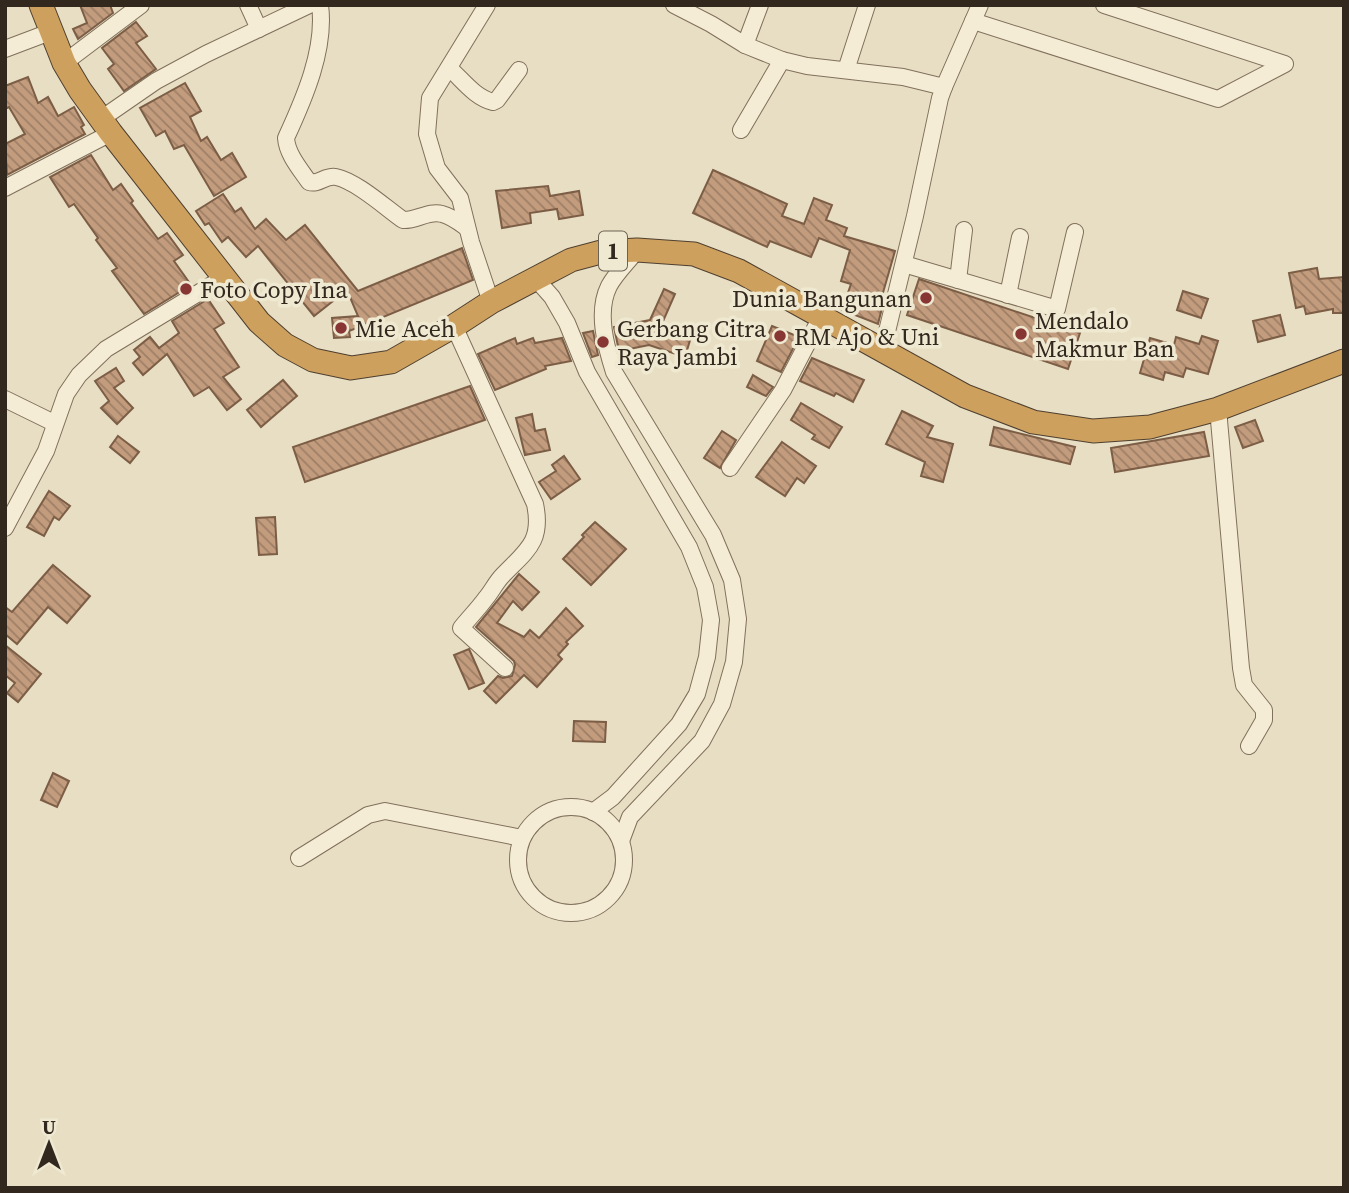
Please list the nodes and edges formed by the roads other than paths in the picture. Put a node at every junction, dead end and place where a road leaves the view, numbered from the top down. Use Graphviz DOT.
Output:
graph roads {
  1 [pos="41,5"];
  2 [pos="141,5"];
  3 [pos="248,5"];
  4 [pos="309,5"];
  5 [pos="320,5"];
  6 [pos="487,5"];
  7 [pos="674,5"];
  8 [pos="760,5"];
  9 [pos="867,5"];
  10 [pos="979,5"];
  11 [pos="1104,5"];
  12 [pos="973,21"];
  13 [pos="260,29"];
  14 [pos="50,32"];
  15 [pos="745,45"];
  16 [pos="5,49"];
  17 [pos="782,60"];
  18 [pos="64,64"];
  19 [pos="449,68"];
  20 [pos="519,70"];
  21 [pos="846,70"];
  22 [pos="944,87"];
  23 [pos="106,126"];
  24 [pos="741,130"];
  25 [pos="5,188"];
  26 [pos="467,228"];
  27 [pos="964,230"];
  28 [pos="1075,232"];
  29 [pos="1020,237"];
  30 [pos="637,250"];
  31 [pos="904,264"];
  32 [pos="222,278"];
  33 [pos="536,279"];
  34 [pos="958,280"];
  35 [pos="1008,295"];
  36 [pos="491,302"];
  37 [pos="821,317"];
  38 [pos="454,327"];
  39 [pos="882,352"];
  40 [pos="1344,361"];
  41 [pos="5,399"];
  42 [pos="1218,409"];
  43 [pos="54,423"];
  44 [pos="730,468"];
  45 [pos="5,528"];
  46 [pos="505,668"];
  47 [pos="1249,746"];
  48 [pos="593,812"];
  49 [pos="522,838"];
  50 [pos="621,841"];
  51 [pos="299,858"];
  1 -- 14 [label="highway, 1"];
  2 -- 18 [label="street"];
  3 -- 13 [label="street"];
  4 -- 13 [label="street"];
  5 -- 26 [label="street"];
  6 -- 19 [label="street"];
  7 -- 15 [label="street"];
  8 -- 15 [label="street"];
  9 -- 21 [label="street"];
  10 -- 12 [label="street"];
  11 -- 12 [label="street"];
  12 -- 22 [label="street"];
  13 -- 23 [label="street"];
  14 -- 16 [label="street"];
  14 -- 18 [label="highway, 1"];
  15 -- 17 [label="street"];
  17 -- 21 [label="street"];
  17 -- 24 [label="street"];
  18 -- 23 [label="highway, 1"];
  19 -- 20 [label="street"];
  19 -- 26 [label="street"];
  21 -- 22 [label="street"];
  22 -- 31 [label="street"];
  23 -- 25 [label="street"];
  23 -- 32 [label="highway, 1"];
  26 -- 36 [label="street"];
  27 -- 34 [label="street"];
  28 -- 35 [label="street"];
  29 -- 35 [label="street"];
  30 -- 33 [label="highway, 1"];
  30 -- 37 [label="highway, 1"];
  30 -- 50 [label="street"];
  31 -- 34 [label="street"];
  31 -- 39 [label="street"];
  32 -- 38 [label="highway, 1"];
  32 -- 43 [label="street"];
  33 -- 36 [label="highway, 1"];
  33 -- 48 [label="street"];
  34 -- 35 [label="street"];
  36 -- 38 [label="highway, 1"];
  37 -- 39 [label="highway, 1"];
  37 -- 44 [label="street"];
  38 -- 46 [label="street"];
  39 -- 42 [label="highway, 1"];
  40 -- 42 [label="highway, 1"];
  41 -- 43 [label="street"];
  42 -- 47 [label="street"];
  43 -- 45 [label="street"];
  48 -- 49 [label="street"];
  48 -- 50 [label="street"];
  49 -- 50 [label="street"];
  49 -- 51 [label="street"];
}
